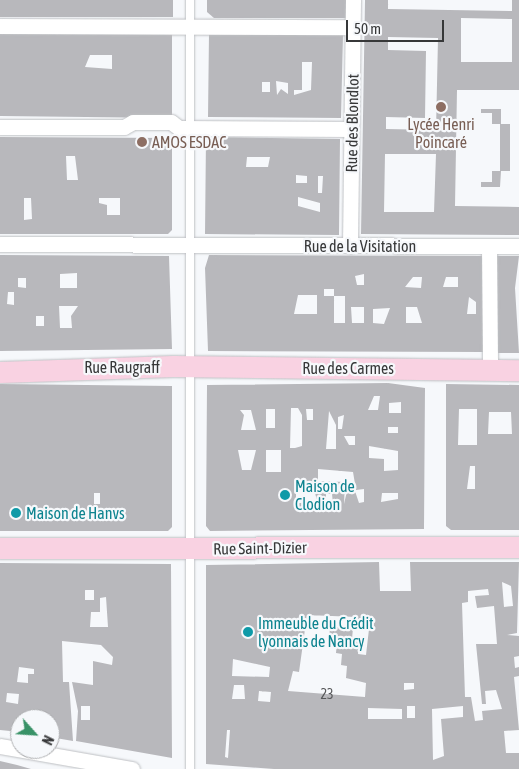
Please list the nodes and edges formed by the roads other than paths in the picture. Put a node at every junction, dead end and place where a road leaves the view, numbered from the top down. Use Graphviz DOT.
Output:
graph roads {
  1 [pos="190,0"];
  2 [pos="353,0"];
  3 [pos="185,25"];
  4 [pos="0,26"];
  5 [pos="353,26"];
  6 [pos="0,127"];
  7 [pos="190,128"];
  8 [pos="352,128"];
  9 [pos="0,244"];
  10 [pos="190,245"];
  11 [pos="350,246"];
  12 [pos="489,246"];
  13 [pos="519,246"];
  14 [pos="0,362"];
  15 [pos="68,367"];
  16 [pos="183,367"];
  17 [pos="490,370"];
  18 [pos="519,370"];
  19 [pos="0,372"];
  20 [pos="519,547"];
  21 [pos="0,548"];
  22 [pos="190,548"];
  23 [pos="0,746"];
  24 [pos="132,769"];
  25 [pos="190,769"];
  1 -- 3 [label="lane"];
  2 -- 5 [label="street, Rue des Blondlot"];
  3 -- 4 [label="street"];
  3 -- 5 [label="street"];
  3 -- 7 [label="lane"];
  5 -- 8 [label="street, Rue des Blondlot"];
  6 -- 7 [label="street"];
  7 -- 8 [label="street"];
  7 -- 10 [label="lane"];
  8 -- 11 [label="street, Rue des Blondlot"];
  9 -- 10 [label="street, Rue de la Visitation"];
  10 -- 11 [label="street, Rue de la Visitation"];
  10 -- 16 [label="lane"];
  11 -- 12 [label="street, Rue de la Visitation"];
  12 -- 13 [label="street, Rue de la Visitation"];
  12 -- 17 [label="street"];
  14 -- 15 [label="lane, Rue Raugraff"];
  15 -- 16 [label="street, Rue Raugraff"];
  15 -- 19 [label="street, Rue Raugraff"];
  16 -- 17 [label="street, Rue des Carmes"];
  16 -- 22 [label="lane"];
  17 -- 18 [label="street, Rue des Carmes"];
  20 -- 22 [label="street, Rue Saint-Dizier"];
  21 -- 22 [label="street, Rue Saint-Dizier"];
  22 -- 25 [label="lane"];
  23 -- 24 [label="street"];
}
